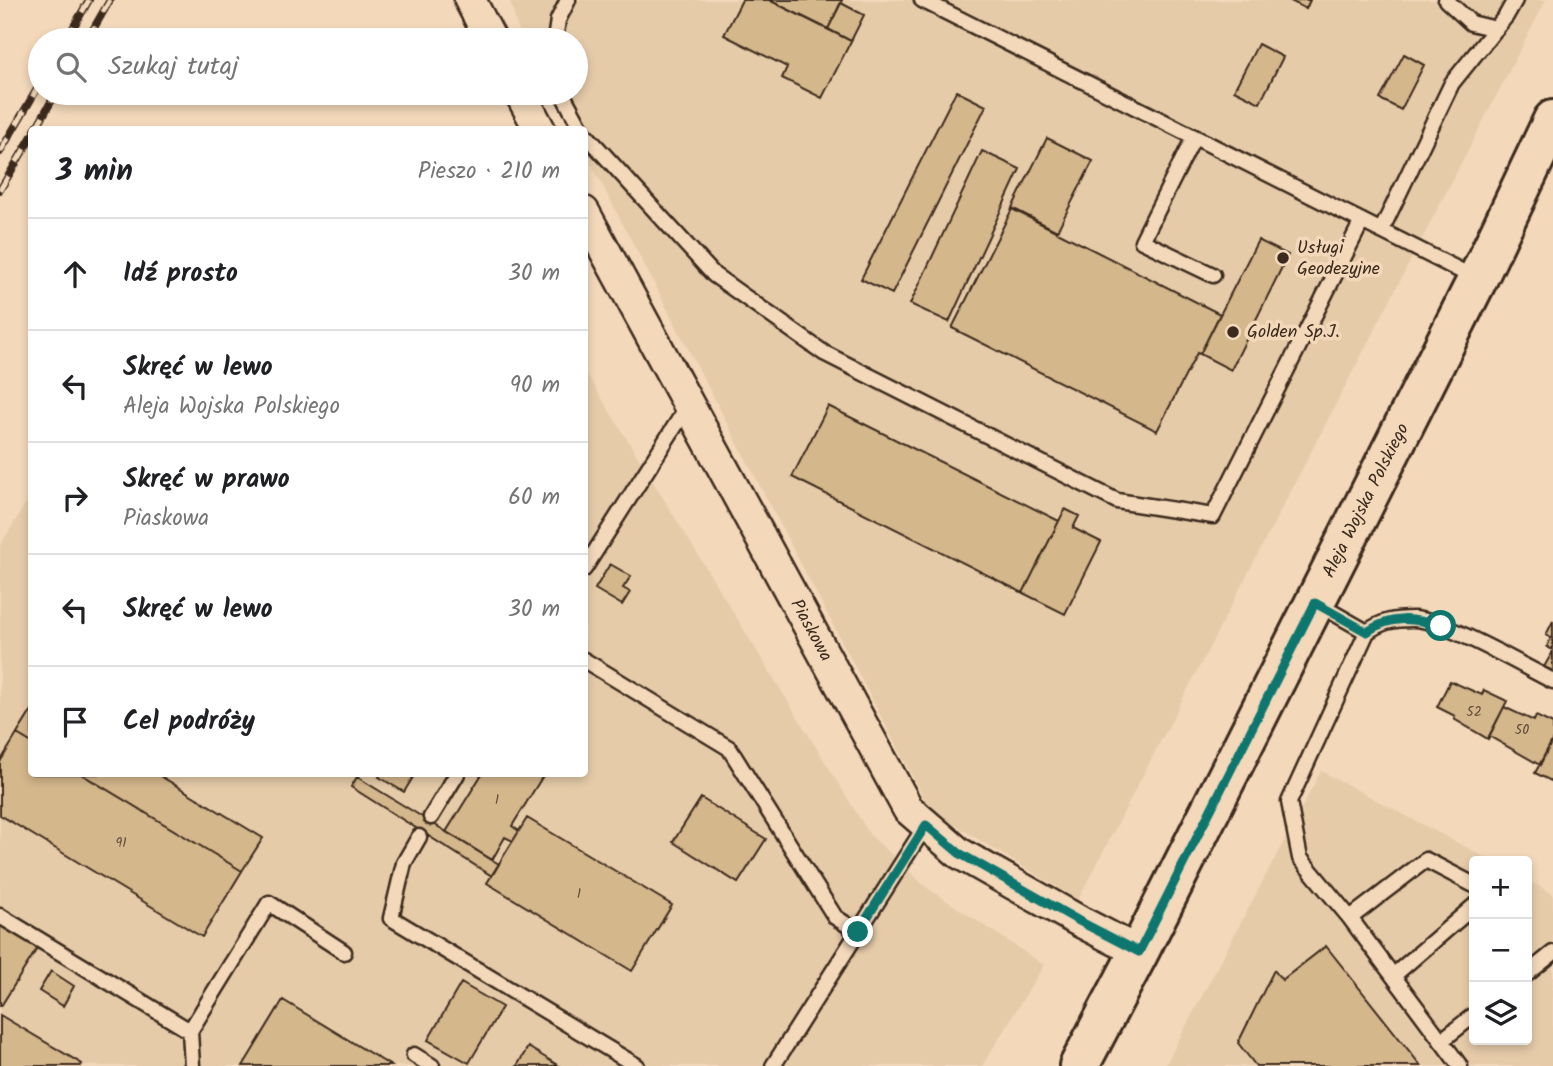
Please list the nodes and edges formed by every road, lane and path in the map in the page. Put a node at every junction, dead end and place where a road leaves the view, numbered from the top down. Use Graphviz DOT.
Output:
graph roads {
  1 [pos="470,0"];
  2 [pos="568,0"];
  3 [pos="922,0"];
  4 [pos="1446,0"];
  5 [pos="1515,0"];
  6 [pos="485,28"];
  7 [pos="557,28"];
  8 [pos="1496,29"];
  9 [pos="525,105"];
  10 [pos="569,105"];
  11 [pos="1553,120"];
  12 [pos="533,126"];
  13 [pos="580,126"];
  14 [pos="588,136"];
  15 [pos="1194,137"];
  16 [pos="588,219"];
  17 [pos="1362,221"];
  18 [pos="1381,231"];
  19 [pos="1213,275"];
  20 [pos="1477,279"];
  21 [pos="689,404"];
  22 [pos="588,563"];
  23 [pos="1315,603"];
  24 [pos="1367,632"];
  25 [pos="588,662"];
  26 [pos="1553,681"];
  27 [pos="455,777"];
  28 [pos="431,817"];
  29 [pos="926,825"];
  30 [pos="419,837"];
  31 [pos="1469,882"];
  32 [pos="1469,910"];
  33 [pos="0,916"];
  34 [pos="1350,918"];
  35 [pos="858,932"];
  36 [pos="344,952"];
  37 [pos="1139,952"];
  38 [pos="1553,953"];
  39 [pos="1532,970"];
  40 [pos="1393,976"];
  41 [pos="1469,1019"];
  42 [pos="190,1031"];
  43 [pos="1441,1041"];
  44 [pos="414,1055"];
  45 [pos="192,1066"];
  46 [pos="432,1066"];
  47 [pos="637,1066"];
  48 [pos="773,1066"];
  49 [pos="1079,1066"];
  50 [pos="1460,1066"];
  1 -- 6 [label="street"];
  2 -- 7 [label="lane"];
  3 -- 15 [label="lane"];
  4 -- 8 [label="lane"];
  5 -- 8 [label="lane"];
  8 -- 18 [label="lane"];
  9 -- 12 [label="street"];
  10 -- 13 [label="lane"];
  11 -- 20 [label="main road, Aleja Wojska Polskiego"];
  14 -- 17 [label="lane"];
  15 -- 17 [label="lane"];
  15 -- 19 [label="lane"];
  16 -- 21 [label="street, Piaskowa"];
  17 -- 18 [label="lane"];
  18 -- 20 [label="lane"];
  20 -- 23 [label="main road, Aleja Wojska Polskiego"];
  21 -- 22 [label="lane"];
  21 -- 29 [label="street, Piaskowa"];
  23 -- 24 [label="lane"];
  23 -- 37 [label="main road, Aleja Wojska Polskiego"];
  24 -- 26 [label="lane"];
  24 -- 34 [label="lane"];
  25 -- 35 [label="lane"];
  27 -- 28 [label="lane"];
  29 -- 35 [label="lane"];
  29 -- 37 [label="street, Piaskowa"];
  30 -- 47 [label="lane"];
  31 -- 34 [label="lane"];
  32 -- 40 [label="lane"];
  33 -- 42 [label="lane"];
  34 -- 40 [label="lane"];
  35 -- 48 [label="lane"];
  36 -- 42 [label="lane"];
  37 -- 49 [label="main road, Aleja Wojska Polskiego"];
  38 -- 39 [label="lane"];
  40 -- 43 [label="lane"];
  41 -- 43 [label="lane"];
  42 -- 45 [label="lane"];
  43 -- 50 [label="lane"];
  44 -- 46 [label="lane"];
}
